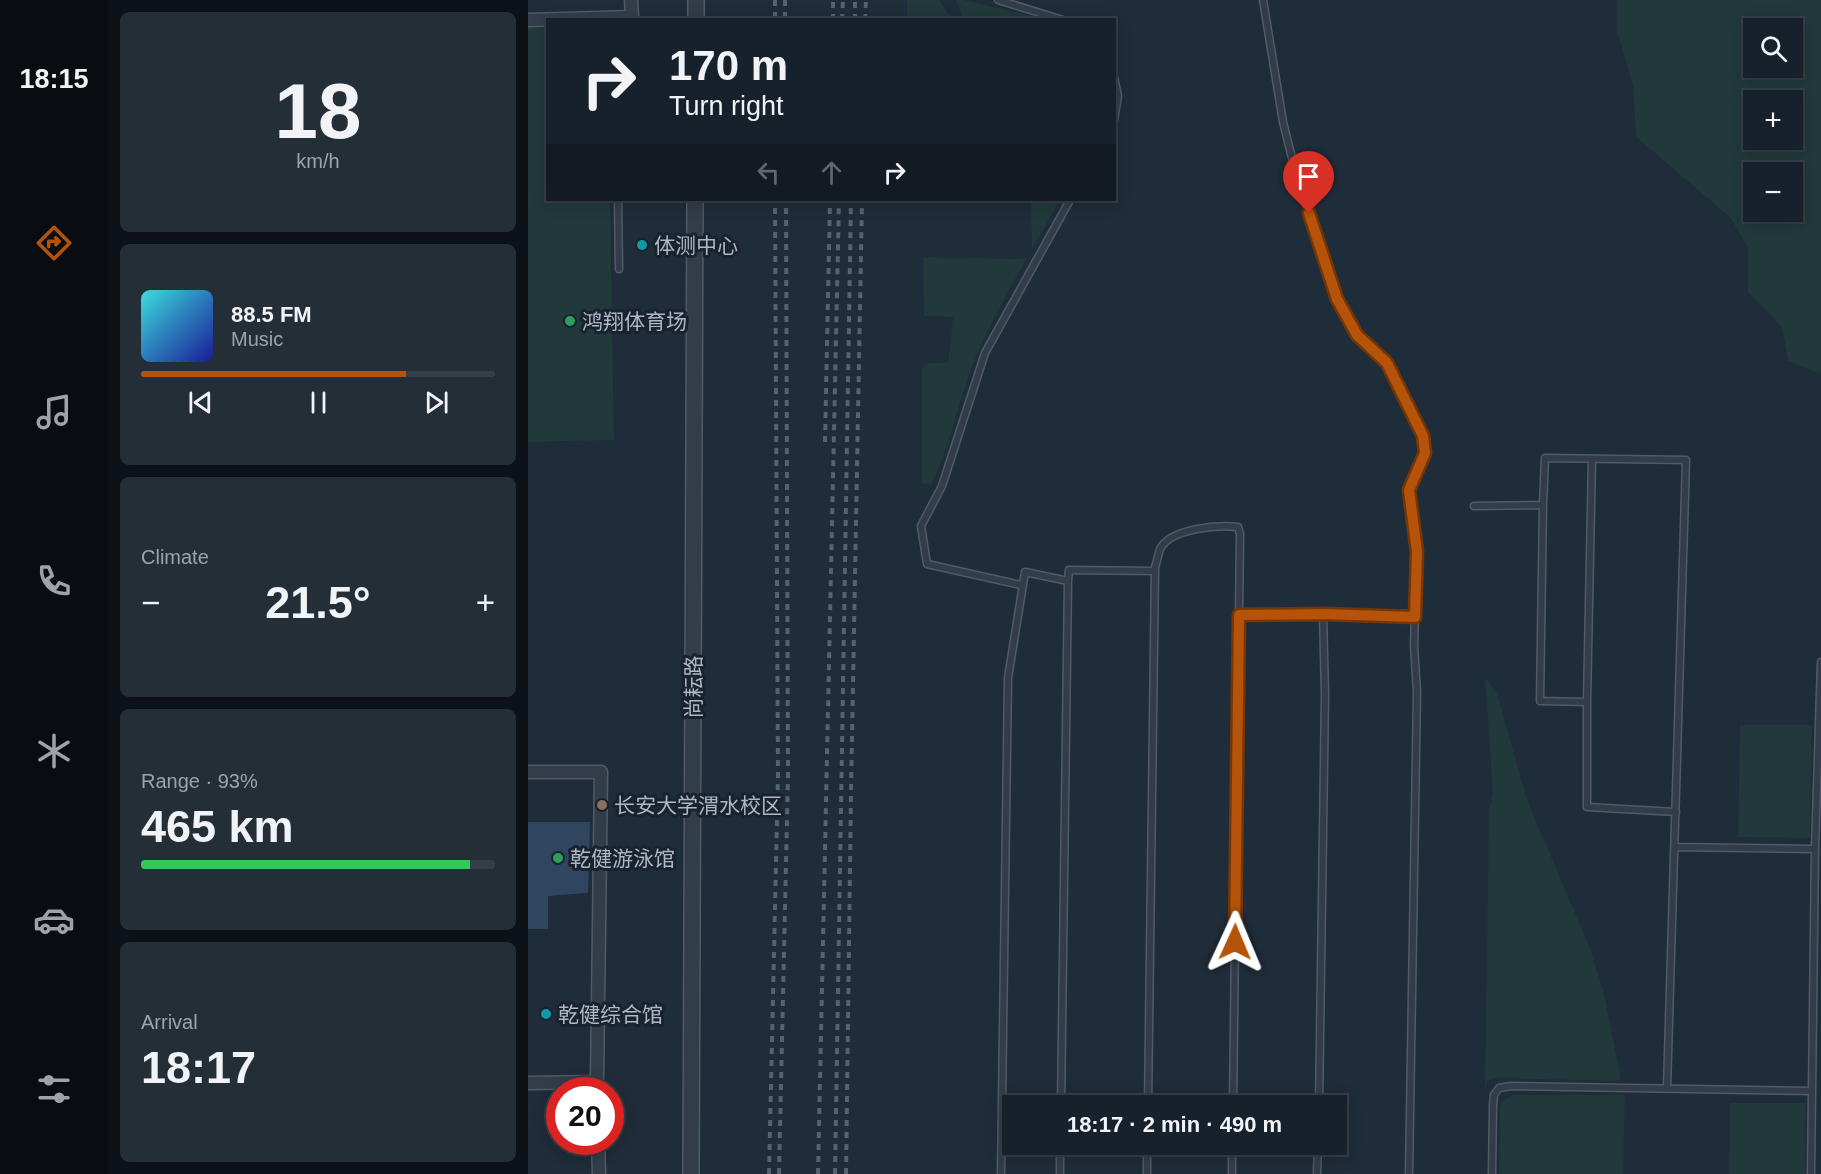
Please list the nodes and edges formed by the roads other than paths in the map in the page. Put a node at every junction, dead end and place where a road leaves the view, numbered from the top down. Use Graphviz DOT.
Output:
graph roads {
  1 [pos="632,0"];
  2 [pos="696,0"];
  3 [pos="998,0"];
  4 [pos="1263,0"];
  5 [pos="632,18"];
  6 [pos="696,18"];
  7 [pos="1056,18"];
  8 [pos="528,20"];
  9 [pos="546,20"];
  10 [pos="1116,86"];
  11 [pos="1116,108"];
  12 [pos="619,201"];
  13 [pos="695,201"];
  14 [pos="1069,201"];
  15 [pos="619,269"];
  16 [pos="1592,459"];
  17 [pos="1543,505"];
  18 [pos="1474,506"];
  19 [pos="1155,572"];
  20 [pos="1068,581"];
  21 [pos="1021,585"];
  22 [pos="1323,614"];
  23 [pos="1239,615"];
  24 [pos="1415,617"];
  25 [pos="1821,662"];
  26 [pos="1587,702"];
  27 [pos="528,772"];
  28 [pos="1676,812"];
  29 [pos="1675,847"];
  30 [pos="1815,849"];
  31 [pos="597,1077"];
  32 [pos="528,1083"];
  33 [pos="546,1084"];
  34 [pos="1666,1087"];
  35 [pos="1812,1091"];
  36 [pos="1061,1095"];
  37 [pos="1148,1095"];
  38 [pos="1233,1095"];
  39 [pos="1318,1095"];
  40 [pos="598,1155"];
  41 [pos="1060,1155"];
  42 [pos="1147,1155"];
  43 [pos="1232,1155"];
  44 [pos="1318,1155"];
  45 [pos="599,1174"];
  46 [pos="691,1174"];
  47 [pos="1001,1174"];
  48 [pos="1060,1174"];
  49 [pos="1147,1174"];
  50 [pos="1232,1174"];
  51 [pos="1317,1174"];
  52 [pos="1409,1174"];
  53 [pos="1492,1174"];
  54 [pos="1811,1174"];
  1 -- 5 [label="street"];
  2 -- 6 [label="street"];
  3 -- 7 [label="lane"];
  4 -- 24 [label="lane"];
  8 -- 9 [label="street"];
  10 -- 11 [label="lane"];
  12 -- 15 [label="lane"];
  13 -- 46 [label="street, 尚耘路"];
  14 -- 21 [label="lane"];
  16 -- 17 [label="lane"];
  16 -- 26 [label="lane"];
  16 -- 28 [label="lane"];
  17 -- 18 [label="lane"];
  17 -- 26 [label="lane"];
  19 -- 20 [label="lane"];
  19 -- 23 [label="lane"];
  19 -- 37 [label="lane"];
  20 -- 21 [label="lane"];
  20 -- 36 [label="lane"];
  21 -- 47 [label="lane"];
  22 -- 23 [label="lane"];
  22 -- 24 [label="lane"];
  22 -- 39 [label="lane"];
  23 -- 38 [label="lane"];
  24 -- 52 [label="lane"];
  25 -- 30 [label="lane"];
  26 -- 28 [label="lane"];
  27 -- 31 [label="street"];
  28 -- 29 [label="lane"];
  29 -- 30 [label="lane"];
  29 -- 34 [label="lane"];
  30 -- 35 [label="lane"];
  32 -- 33 [label="street"];
  34 -- 35 [label="lane"];
  34 -- 53 [label="lane"];
  35 -- 54 [label="lane"];
  40 -- 45 [label="street"];
  41 -- 48 [label="lane"];
  42 -- 49 [label="lane"];
  43 -- 50 [label="lane"];
  44 -- 51 [label="lane"];
}
